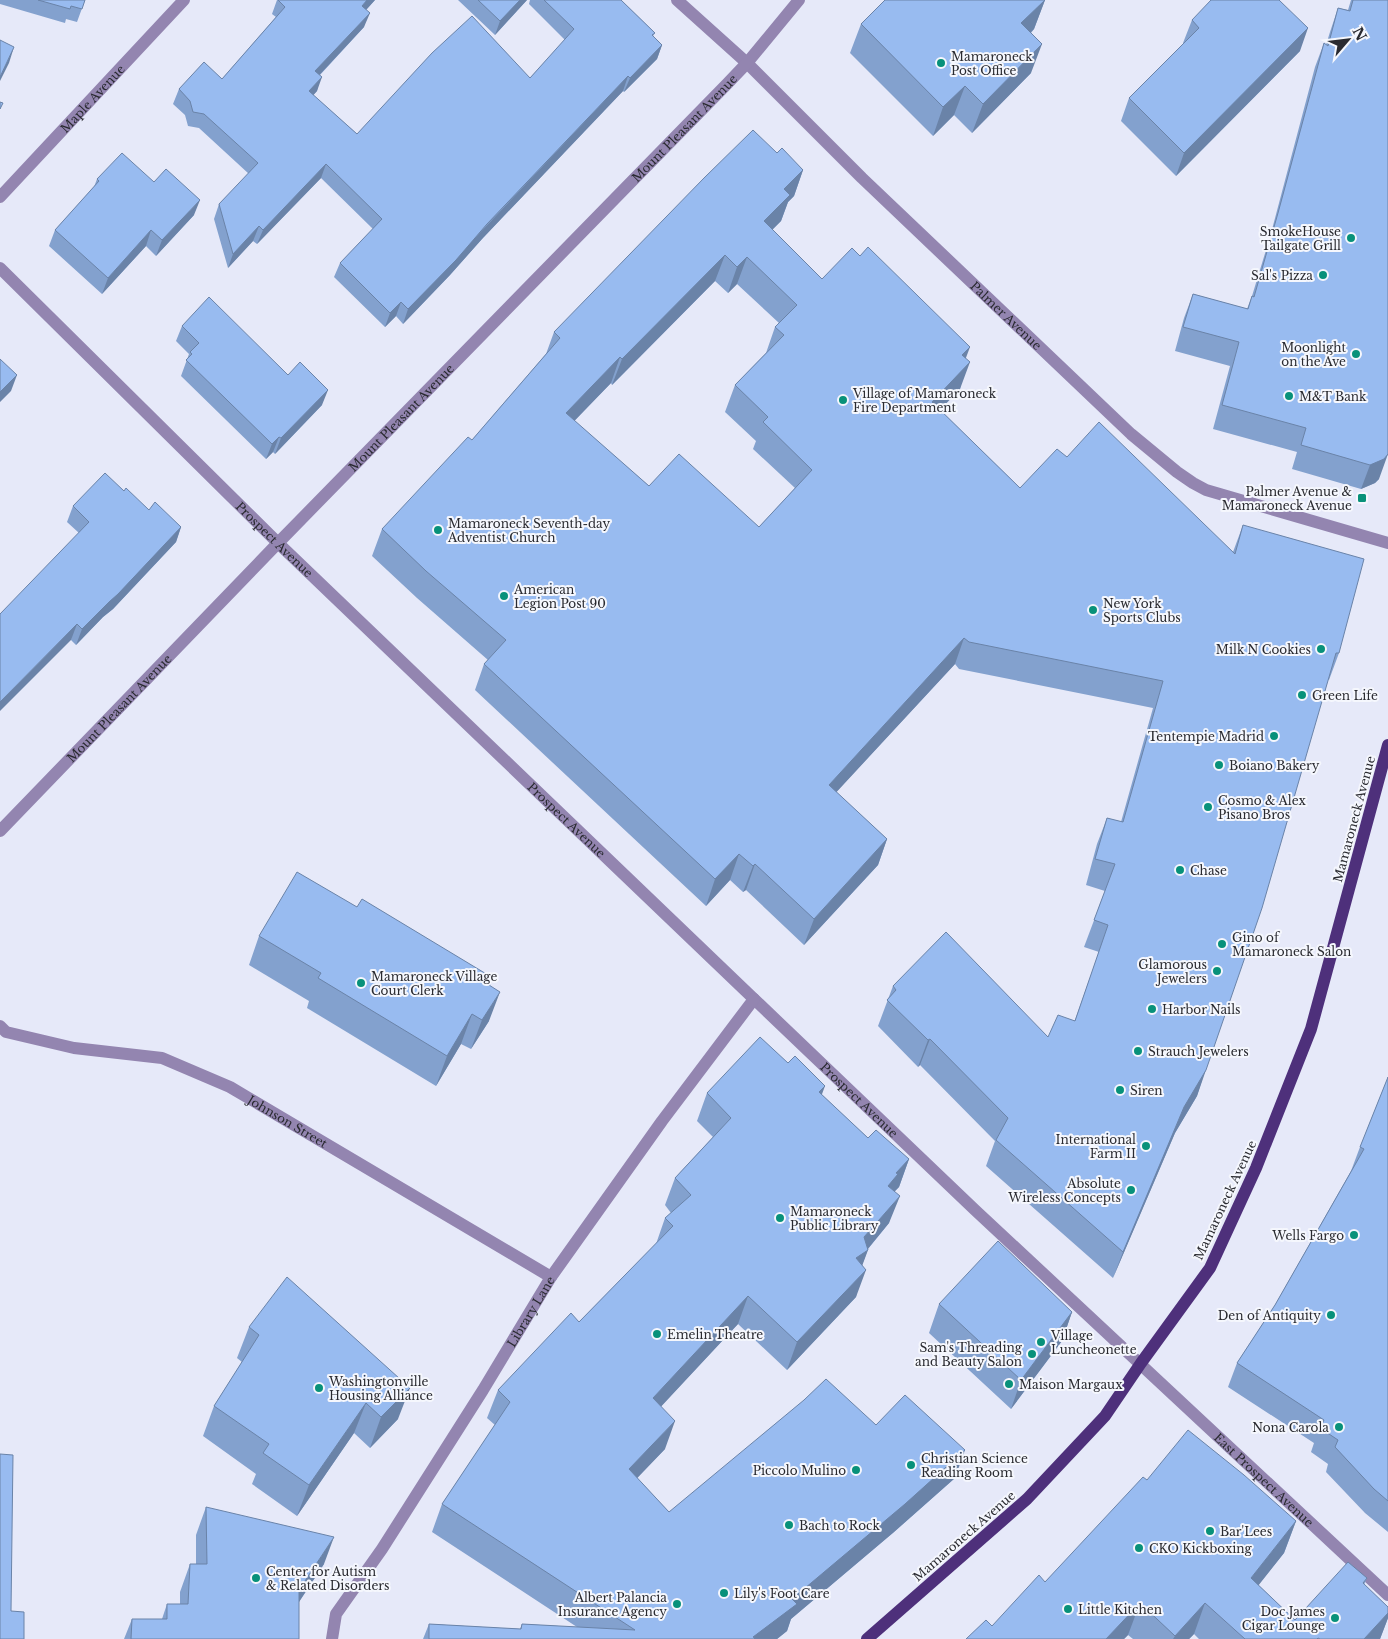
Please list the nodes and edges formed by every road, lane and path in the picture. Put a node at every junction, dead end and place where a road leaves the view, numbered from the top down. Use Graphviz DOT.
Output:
graph roads {
  1 [pos="184,0"];
  2 [pos="677,0"];
  3 [pos="799,0"];
  4 [pos="747,63"];
  5 [pos="0,198"];
  6 [pos="0,268"];
  7 [pos="1388,543"];
  8 [pos="278,544"];
  9 [pos="1388,745"];
  10 [pos="0,831"];
  11 [pos="754,999"];
  12 [pos="0,1026"];
  13 [pos="551,1277"];
  14 [pos="1141,1363"];
  15 [pos="1388,1595"];
  16 [pos="332,1639"];
  17 [pos="867,1639"];
  1 -- 5 [label="street, Maple Avenue"];
  2 -- 4 [label="street, Palmer Avenue"];
  3 -- 4 [label="street, Mount Pleasant Avenue"];
  4 -- 7 [label="street, Palmer Avenue"];
  4 -- 8 [label="street, Mount Pleasant Avenue"];
  6 -- 8 [label="street, Prospect Avenue"];
  8 -- 10 [label="street, Mount Pleasant Avenue"];
  8 -- 11 [label="street, Prospect Avenue"];
  9 -- 14 [label="main road, Mamaroneck Avenue"];
  11 -- 13 [label="street, Library Lane"];
  11 -- 14 [label="street, Prospect Avenue"];
  12 -- 13 [label="street, Johnson Street"];
  13 -- 16 [label="street, Library Lane"];
  14 -- 15 [label="street, East Prospect Avenue"];
  14 -- 17 [label="main road, Mamaroneck Avenue"];
}
